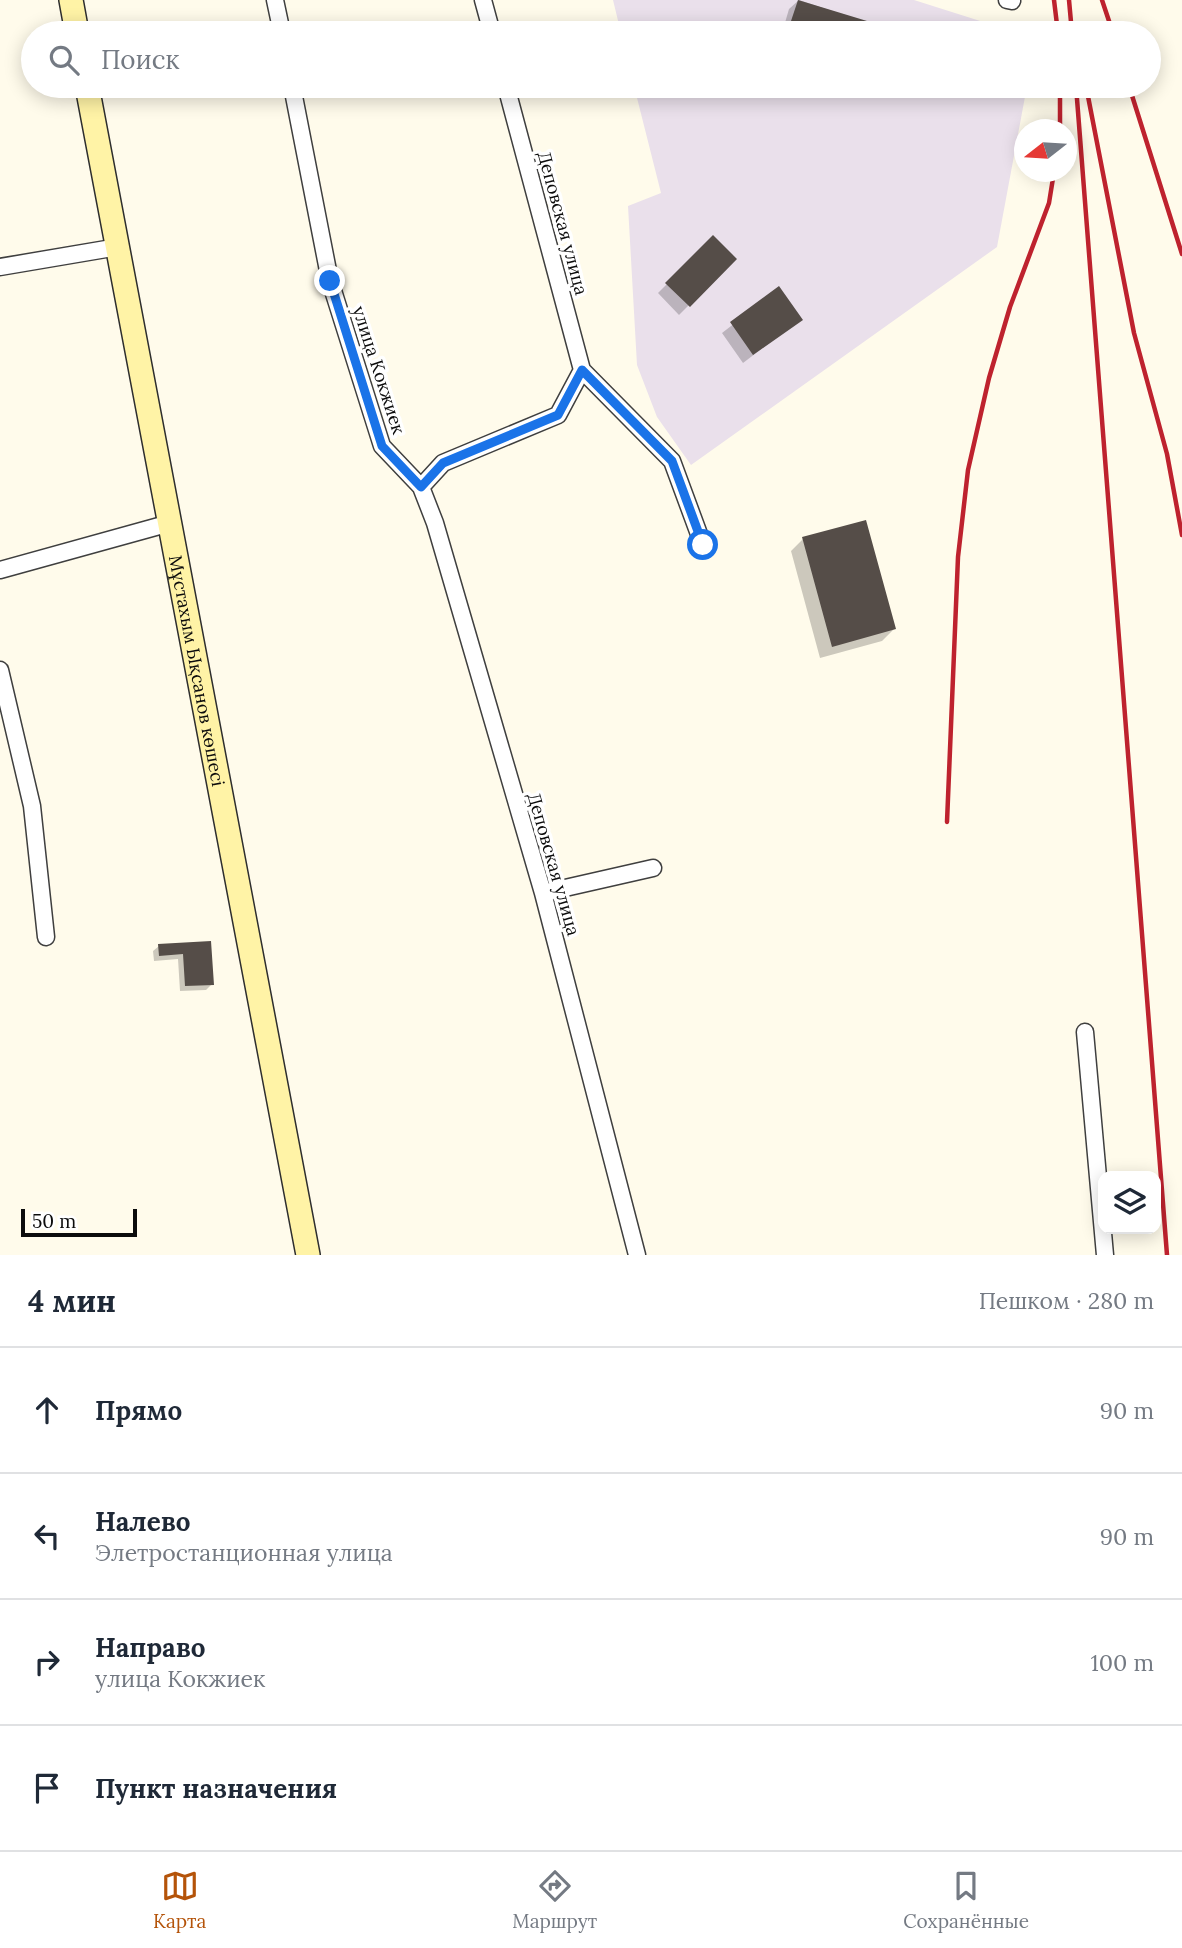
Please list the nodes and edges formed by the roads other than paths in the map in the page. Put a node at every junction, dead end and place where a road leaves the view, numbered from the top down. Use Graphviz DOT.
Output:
graph roads {
  1 [pos="71,0"];
  2 [pos="275,0"];
  3 [pos="483,0"];
  4 [pos="75,21"];
  5 [pos="279,21"];
  6 [pos="489,21"];
  7 [pos="89,98"];
  8 [pos="294,98"];
  9 [pos="509,98"];
  10 [pos="118,247"];
  11 [pos="0,267"];
  12 [pos="582,370"];
  13 [pos="421,487"];
  14 [pos="170,523"];
  15 [pos="703,545"];
  16 [pos="0,570"];
  17 [pos="0,670"];
  18 [pos="653,868"];
  19 [pos="544,893"];
  20 [pos="46,937"];
  21 [pos="1085,1032"];
  22 [pos="308,1255"];
  23 [pos="637,1255"];
  24 [pos="1105,1255"];
  1 -- 4 [label="main road"];
  2 -- 5 [label="street"];
  3 -- 6 [label="street"];
  7 -- 10 [label="main road, Мұстахым Ықсанов көшесі"];
  8 -- 13 [label="street, улица Кокжиек"];
  9 -- 12 [label="street, Деповская улица"];
  10 -- 11 [label="street"];
  10 -- 14 [label="main road, Мұстахым Ықсанов көшесі"];
  12 -- 13 [label="street"];
  12 -- 15 [label="street"];
  13 -- 19 [label="street, Деповская улица"];
  14 -- 16 [label="street"];
  14 -- 22 [label="main road, Мұстахым Ықсанов көшесі"];
  17 -- 20 [label="street"];
  18 -- 19 [label="street"];
  19 -- 23 [label="street, Деповская улица"];
  21 -- 24 [label="street"];
}
